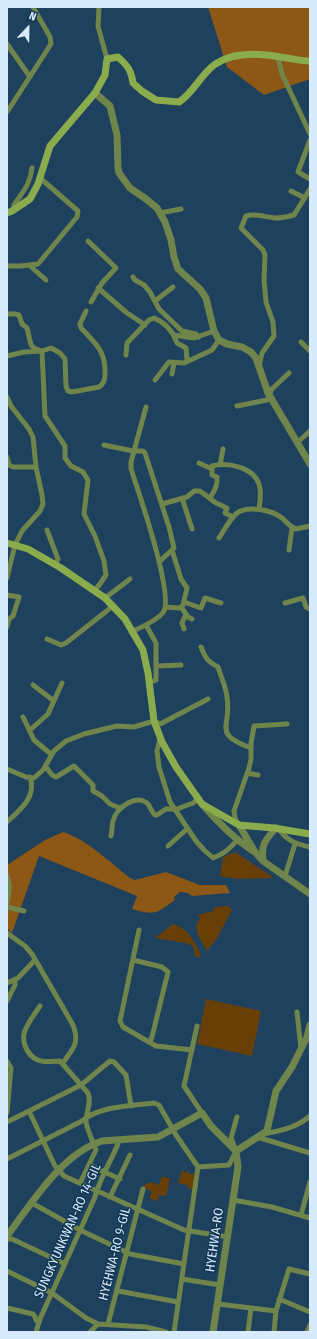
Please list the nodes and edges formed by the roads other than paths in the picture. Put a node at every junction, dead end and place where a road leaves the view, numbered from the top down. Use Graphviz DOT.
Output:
graph roads {
  1 [pos="33,7"];
  2 [pos="99,7"];
  3 [pos="7,44"];
  4 [pos="278,57"];
  5 [pos="107,59"];
  6 [pos="310,61"];
  7 [pos="30,77"];
  8 [pos="95,93"];
  9 [pos="7,112"];
  10 [pos="310,133"];
  11 [pos="310,140"];
  12 [pos="32,168"];
  13 [pos="40,178"];
  14 [pos="310,179"];
  15 [pos="310,189"];
  16 [pos="291,191"];
  17 [pos="305,198"];
  18 [pos="181,209"];
  19 [pos="11,211"];
  20 [pos="160,213"];
  21 [pos="88,241"];
  22 [pos="29,265"];
  23 [pos="7,266"];
  24 [pos="133,277"];
  25 [pos="46,280"];
  26 [pos="172,287"];
  27 [pos="98,288"];
  28 [pos="155,301"];
  29 [pos="91,302"];
  30 [pos="86,311"];
  31 [pos="7,314"];
  32 [pos="145,325"];
  33 [pos="214,331"];
  34 [pos="174,335"];
  35 [pos="199,337"];
  36 [pos="219,340"];
  37 [pos="301,342"];
  38 [pos="42,351"];
  39 [pos="310,352"];
  40 [pos="126,355"];
  41 [pos="7,356"];
  42 [pos="188,361"];
  43 [pos="174,363"];
  44 [pos="258,367"];
  45 [pos="289,373"];
  46 [pos="172,374"];
  47 [pos="155,380"];
  48 [pos="270,396"];
  49 [pos="7,397"];
  50 [pos="237,406"];
  51 [pos="146,407"];
  52 [pos="310,431"];
  53 [pos="298,442"];
  54 [pos="104,445"];
  55 [pos="223,448"];
  56 [pos="133,451"];
  57 [pos="7,457"];
  58 [pos="309,461"];
  59 [pos="199,463"];
  60 [pos="220,465"];
  61 [pos="36,467"];
  62 [pos="212,469"];
  63 [pos="182,498"];
  64 [pos="210,498"];
  65 [pos="162,504"];
  66 [pos="259,509"];
  67 [pos="233,517"];
  68 [pos="310,526"];
  69 [pos="292,528"];
  70 [pos="192,529"];
  71 [pos="47,530"];
  72 [pos="219,538"];
  73 [pos="7,543"];
  74 [pos="15,545"];
  75 [pos="172,550"];
  76 [pos="289,550"];
  77 [pos="159,562"];
  78 [pos="55,565"];
  79 [pos="7,578"];
  80 [pos="130,579"];
  81 [pos="94,591"];
  82 [pos="7,595"];
  83 [pos="105,598"];
  84 [pos="221,603"];
  85 [pos="285,603"];
  86 [pos="182,604"];
  87 [pos="113,606"];
  88 [pos="165,607"];
  89 [pos="310,609"];
  90 [pos="186,614"];
  91 [pos="192,619"];
  92 [pos="146,625"];
  93 [pos="7,627"];
  94 [pos="184,629"];
  95 [pos="131,632"];
  96 [pos="47,639"];
  97 [pos="201,647"];
  98 [pos="181,665"];
  99 [pos="157,666"];
  100 [pos="62,683"];
  101 [pos="149,683"];
  102 [pos="33,685"];
  103 [pos="208,699"];
  104 [pos="54,701"];
  105 [pos="23,717"];
  106 [pos="154,721"];
  107 [pos="287,724"];
  108 [pos="30,730"];
  109 [pos="160,739"];
  110 [pos="252,748"];
  111 [pos="52,755"];
  112 [pos="46,767"];
  113 [pos="7,769"];
  114 [pos="247,773"];
  115 [pos="258,775"];
  116 [pos="30,777"];
  117 [pos="200,802"];
  118 [pos="120,808"];
  119 [pos="173,808"];
  120 [pos="7,822"];
  121 [pos="239,825"];
  122 [pos="187,829"];
  123 [pos="278,829"];
  124 [pos="310,834"];
  125 [pos="111,836"];
  126 [pos="236,840"];
  127 [pos="295,844"];
  128 [pos="168,846"];
  129 [pos="310,847"];
  130 [pos="255,852"];
  131 [pos="263,861"];
  132 [pos="7,876"];
  133 [pos="285,876"];
  134 [pos="310,894"];
  135 [pos="7,903"];
  136 [pos="7,907"];
  137 [pos="24,911"];
  138 [pos="139,930"];
  139 [pos="8,935"];
  140 [pos="35,960"];
  141 [pos="133,960"];
  142 [pos="15,980"];
  143 [pos="7,983"];
  144 [pos="7,1001"];
  145 [pos="40,1006"];
  146 [pos="297,1012"];
  147 [pos="310,1025"];
  148 [pos="197,1026"];
  149 [pos="150,1042"];
  150 [pos="192,1050"];
  151 [pos="301,1050"];
  152 [pos="7,1062"];
  153 [pos="63,1063"];
  154 [pos="8,1081"];
  155 [pos="81,1085"];
  156 [pos="130,1106"];
  157 [pos="29,1111"];
  158 [pos="7,1113"];
  159 [pos="202,1113"];
  160 [pos="88,1116"];
  161 [pos="310,1116"];
  162 [pos="237,1117"];
  163 [pos="7,1122"];
  164 [pos="173,1129"];
  165 [pos="259,1136"];
  166 [pos="117,1139"];
  167 [pos="43,1140"];
  168 [pos="93,1144"];
  169 [pos="236,1151"];
  170 [pos="310,1153"];
  171 [pos="130,1156"];
  172 [pos="7,1159"];
  173 [pos="88,1165"];
  174 [pos="198,1167"];
  175 [pos="59,1171"];
  176 [pos="106,1173"];
  177 [pos="120,1179"];
  178 [pos="310,1182"];
  179 [pos="80,1183"];
  180 [pos="143,1189"];
  181 [pos="97,1191"];
  182 [pos="110,1197"];
  183 [pos="233,1200"];
  184 [pos="32,1203"];
  185 [pos="138,1209"];
  186 [pos="301,1215"];
  187 [pos="310,1218"];
  188 [pos="80,1230"];
  189 [pos="189,1231"];
  190 [pos="7,1236"];
  191 [pos="228,1237"];
  192 [pos="7,1240"];
  193 [pos="126,1252"];
  194 [pos="65,1264"];
  195 [pos="184,1264"];
  196 [pos="7,1270"];
  197 [pos="310,1274"];
  198 [pos="182,1278"];
  199 [pos="220,1285"];
  200 [pos="118,1291"];
  201 [pos="52,1293"];
  202 [pos="279,1299"];
  203 [pos="178,1302"];
  204 [pos="218,1304"];
  205 [pos="7,1308"];
  206 [pos="251,1308"];
  207 [pos="276,1311"];
  208 [pos="310,1312"];
  209 [pos="39,1323"];
  210 [pos="98,1324"];
  211 [pos="108,1324"];
  212 [pos="310,1325"];
  213 [pos="36,1332"];
  214 [pos="90,1332"];
  215 [pos="166,1332"];
  216 [pos="174,1332"];
  217 [pos="213,1332"];
  218 [pos="248,1332"];
  219 [pos="274,1332"];
  220 [pos="307,1332"];
  1 -- 7 [label="street"];
  2 -- 5 [label="street"];
  3 -- 7 [label="street"];
  4 -- 5 [label="main road"];
  4 -- 6 [label="main road"];
  4 -- 10 [label="street"];
  5 -- 8 [label="main road"];
  7 -- 9 [label="street"];
  8 -- 13 [label="main road"];
  8 -- 20 [label="street"];
  11 -- 14 [label="street"];
  12 -- 19 [label="street"];
  13 -- 19 [label="main road"];
  13 -- 22 [label="street"];
  15 -- 17 [label="street"];
  16 -- 17 [label="street"];
  17 -- 44 [label="street"];
  18 -- 20 [label="street"];
  20 -- 33 [label="street"];
  21 -- 27 [label="street"];
  22 -- 23 [label="street"];
  22 -- 25 [label="street"];
  24 -- 28 [label="street"];
  26 -- 28 [label="street"];
  27 -- 29 [label="street"];
  27 -- 32 [label="street"];
  28 -- 35 [label="street"];
  30 -- 38 [label="street"];
  31 -- 38 [label="street"];
  32 -- 34 [label="street"];
  32 -- 40 [label="street"];
  33 -- 35 [label="street"];
  33 -- 36 [label="street"];
  34 -- 35 [label="street"];
  34 -- 42 [label="street"];
  36 -- 42 [label="street"];
  36 -- 44 [label="street"];
  37 -- 39 [label="street"];
  38 -- 41 [label="street"];
  38 -- 81 [label="street"];
  42 -- 43 [label="street"];
  43 -- 46 [label="street"];
  43 -- 47 [label="street"];
  44 -- 48 [label="street"];
  45 -- 48 [label="street"];
  48 -- 50 [label="street"];
  48 -- 53 [label="street"];
  49 -- 61 [label="street"];
  51 -- 56 [label="street"];
  52 -- 53 [label="street"];
  53 -- 58 [label="street"];
  54 -- 56 [label="street"];
  55 -- 60 [label="street"];
  56 -- 65 [label="street"];
  56 -- 77 [label="street"];
  57 -- 61 [label="street"];
  59 -- 62 [label="street"];
  60 -- 62 [label="street"];
  60 -- 66 [label="street"];
  61 -- 74 [label="street"];
  62 -- 64 [label="street"];
  63 -- 64 [label="street"];
  63 -- 65 [label="street"];
  63 -- 70 [label="street"];
  64 -- 67 [label="street"];
  65 -- 75 [label="street"];
  66 -- 67 [label="street"];
  66 -- 69 [label="street"];
  67 -- 72 [label="street"];
  68 -- 69 [label="street"];
  69 -- 76 [label="street"];
  71 -- 78 [label="street"];
  73 -- 74 [label="main road"];
  74 -- 78 [label="main road"];
  74 -- 79 [label="street"];
  75 -- 77 [label="street"];
  75 -- 86 [label="street"];
  77 -- 88 [label="street"];
  78 -- 81 [label="main road"];
  80 -- 83 [label="street"];
  81 -- 83 [label="main road"];
  82 -- 93 [label="street"];
  83 -- 87 [label="main road"];
  84 -- 86 [label="street"];
  85 -- 89 [label="street"];
  86 -- 88 [label="street"];
  86 -- 90 [label="street"];
  87 -- 95 [label="main road"];
  87 -- 96 [label="street"];
  88 -- 92 [label="street"];
  90 -- 91 [label="street"];
  90 -- 94 [label="street"];
  92 -- 95 [label="street"];
  92 -- 99 [label="street"];
  95 -- 101 [label="main road"];
  97 -- 110 [label="street"];
  98 -- 99 [label="street"];
  99 -- 101 [label="street"];
  100 -- 104 [label="street"];
  101 -- 106 [label="main road"];
  102 -- 104 [label="street"];
  103 -- 106 [label="street"];
  104 -- 108 [label="street"];
  105 -- 108 [label="street"];
  106 -- 109 [label="main road"];
  106 -- 111 [label="street"];
  107 -- 110 [label="street"];
  108 -- 111 [label="street"];
  109 -- 117 [label="main road"];
  109 -- 119 [label="street"];
  110 -- 114 [label="street"];
  111 -- 112 [label="street"];
  112 -- 116 [label="street"];
  112 -- 118 [label="street"];
  113 -- 116 [label="street"];
  114 -- 115 [label="street"];
  114 -- 121 [label="street"];
  116 -- 120 [label="street"];
  117 -- 119 [label="street"];
  117 -- 121 [label="main road"];
  117 -- 126 [label="street"];
  118 -- 119 [label="street"];
  118 -- 125 [label="street"];
  119 -- 122 [label="street"];
  121 -- 123 [label="main road"];
  121 -- 130 [label="street"];
  122 -- 126 [label="street"];
  122 -- 128 [label="street"];
  123 -- 124 [label="main road"];
  123 -- 127 [label="street"];
  123 -- 131 [label="street"];
  126 -- 130 [label="street"];
  127 -- 129 [label="street"];
  127 -- 133 [label="street"];
  130 -- 131 [label="street"];
  131 -- 133 [label="street"];
  132 -- 135 [label="street"];
  133 -- 134 [label="street"];
  136 -- 137 [label="street"];
  138 -- 141 [label="street"];
  139 -- 140 [label="street"];
  140 -- 142 [label="street"];
  140 -- 153 [label="street"];
  141 -- 149 [label="street"];
  141 -- 149 [label="street"];
  142 -- 143 [label="street"];
  142 -- 144 [label="street"];
  145 -- 153 [label="street"];
  146 -- 151 [label="street"];
  147 -- 151 [label="street"];
  148 -- 150 [label="street"];
  149 -- 150 [label="street"];
  150 -- 159 [label="street"];
  151 -- 165 [label="street"];
  152 -- 154 [label="street"];
  153 -- 155 [label="street"];
  154 -- 158 [label="street"];
  155 -- 156 [label="street"];
  155 -- 157 [label="street"];
  155 -- 160 [label="street"];
  156 -- 160 [label="street"];
  156 -- 164 [label="street"];
  157 -- 163 [label="street"];
  157 -- 167 [label="street"];
  159 -- 164 [label="street"];
  159 -- 169 [label="street"];
  160 -- 167 [label="street"];
  160 -- 168 [label="street"];
  161 -- 165 [label="street"];
  162 -- 169 [label="street"];
  164 -- 166 [label="street"];
  164 -- 174 [label="street"];
  165 -- 169 [label="street"];
  165 -- 170 [label="street"];
  166 -- 168 [label="street"];
  166 -- 176 [label="street, SUNGKYUNKWAN-RO 14-GIL"];
  167 -- 172 [label="street"];
  167 -- 175 [label="street"];
  168 -- 173 [label="street"];
  168 -- 175 [label="street"];
  169 -- 174 [label="street"];
  169 -- 183 [label="street, HYEHWA-RO"];
  171 -- 177 [label="street"];
  173 -- 176 [label="street"];
  173 -- 179 [label="street"];
  174 -- 189 [label="street"];
  175 -- 179 [label="street"];
  175 -- 184 [label="street"];
  176 -- 177 [label="street"];
  176 -- 181 [label="street, SUNGKYUNKWAN-RO 14-GIL"];
  177 -- 182 [label="street"];
  178 -- 186 [label="street"];
  179 -- 181 [label="street"];
  180 -- 185 [label="street, HYEHWA-RO 9-GIL"];
  181 -- 182 [label="street"];
  181 -- 188 [label="street, SUNGKYUNKWAN-RO 14-GIL"];
  182 -- 185 [label="street"];
  183 -- 186 [label="street"];
  183 -- 191 [label="street, HYEHWA-RO"];
  184 -- 188 [label="street"];
  184 -- 190 [label="street"];
  185 -- 189 [label="street"];
  185 -- 193 [label="street, HYEHWA-RO 9-GIL"];
  186 -- 187 [label="street"];
  188 -- 193 [label="street"];
  188 -- 194 [label="street, SUNGKYUNKWAN-RO 14-GIL"];
  189 -- 191 [label="street"];
  189 -- 195 [label="street"];
  191 -- 199 [label="street, HYEHWA-RO"];
  192 -- 194 [label="street"];
  193 -- 195 [label="street"];
  193 -- 200 [label="street, HYEHWA-RO 9-GIL"];
  194 -- 201 [label="street, SUNGKYUNKWAN-RO 14-GIL"];
  195 -- 198 [label="street"];
  196 -- 201 [label="street"];
  197 -- 202 [label="street"];
  198 -- 199 [label="street"];
  198 -- 203 [label="street"];
  199 -- 204 [label="street, HYEHWA-RO"];
  200 -- 203 [label="street"];
  200 -- 211 [label="street, HYEHWA-RO 9-GIL"];
  201 -- 209 [label="street, SUNGKYUNKWAN-RO 14-GIL"];
  201 -- 210 [label="street"];
  202 -- 207 [label="street"];
  202 -- 208 [label="street"];
  203 -- 216 [label="street"];
  204 -- 206 [label="street"];
  204 -- 217 [label="street, HYEHWA-RO"];
  205 -- 209 [label="street"];
  206 -- 207 [label="street"];
  206 -- 218 [label="street"];
  207 -- 219 [label="street"];
  209 -- 213 [label="street, SUNGKYUNKWAN-RO 14-GIL"];
  210 -- 211 [label="street"];
  210 -- 214 [label="street"];
  211 -- 215 [label="street"];
  212 -- 220 [label="street"];
}
